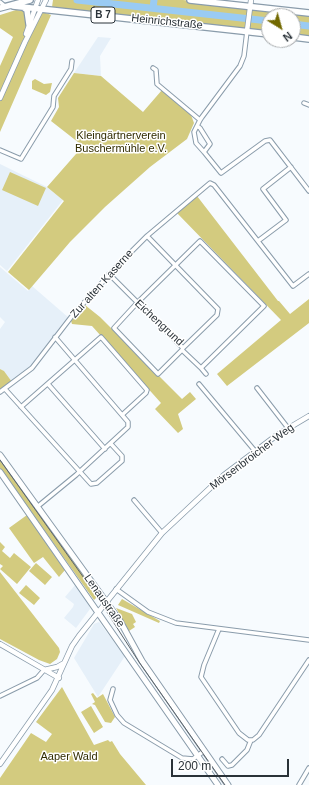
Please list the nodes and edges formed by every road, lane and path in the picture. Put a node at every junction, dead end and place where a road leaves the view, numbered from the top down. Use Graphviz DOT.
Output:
graph roads {
  1 [pos="30,0"];
  2 [pos="38,0"];
  3 [pos="46,0"];
  4 [pos="190,0"];
  5 [pos="251,0"];
  6 [pos="0,2"];
  7 [pos="13,6"];
  8 [pos="249,6"];
  9 [pos="23,7"];
  10 [pos="3,8"];
  11 [pos="35,8"];
  12 [pos="42,8"];
  13 [pos="309,13"];
  14 [pos="29,24"];
  15 [pos="247,31"];
  16 [pos="261,33"];
  17 [pos="25,42"];
  18 [pos="72,61"];
  19 [pos="153,68"];
  20 [pos="0,98"];
  21 [pos="304,103"];
  22 [pos="309,105"];
  23 [pos="200,120"];
  24 [pos="197,126"];
  25 [pos="0,150"];
  26 [pos="204,152"];
  27 [pos="291,167"];
  28 [pos="309,191"];
  29 [pos="147,236"];
  30 [pos="258,241"];
  31 [pos="176,265"];
  32 [pos="109,274"];
  33 [pos="309,274"];
  34 [pos="137,303"];
  35 [pos="55,337"];
  36 [pos="183,349"];
  37 [pos="75,360"];
  38 [pos="201,368"];
  39 [pos="206,374"];
  40 [pos="48,384"];
  41 [pos="199,384"];
  42 [pos="257,388"];
  43 [pos="5,389"];
  44 [pos="0,392"];
  45 [pos="21,407"];
  46 [pos="122,415"];
  47 [pos="309,416"];
  48 [pos="288,428"];
  49 [pos="111,444"];
  50 [pos="105,449"];
  51 [pos="255,451"];
  52 [pos="0,455"];
  53 [pos="79,471"];
  54 [pos="0,472"];
  55 [pos="134,500"];
  56 [pos="37,507"];
  57 [pos="162,533"];
  58 [pos="116,589"];
  59 [pos="106,602"];
  60 [pos="98,611"];
  61 [pos="219,629"];
  62 [pos="309,640"];
  63 [pos="0,644"];
  64 [pos="309,660"];
  65 [pos="65,662"];
  66 [pos="44,670"];
  67 [pos="59,678"];
  68 [pos="113,689"];
  69 [pos="0,696"];
  70 [pos="251,740"];
  71 [pos="204,751"];
  72 [pos="198,756"];
  73 [pos="222,759"];
  74 [pos="0,764"];
  75 [pos="309,768"];
  76 [pos="218,785"];
  77 [pos="228,785"];
  78 [pos="299,785"];
  1 -- 7 [label="main road, B 7"];
  2 -- 11 [label="street"];
  3 -- 12 [label="street"];
  4 -- 8 [label="main road"];
  5 -- 8 [label="street"];
  6 -- 10 [label="street"];
  7 -- 9 [label="main road, Heinrichstraße / B 7"];
  7 -- 10 [label="main road, B 7"];
  8 -- 13 [label="main road"];
  8 -- 15 [label="street"];
  9 -- 11 [label="main road, Heinrichstraße / B 7"];
  9 -- 14 [label="main road"];
  11 -- 12 [label="main road, Heinrichstraße / B 7"];
  11 -- 14 [label="street"];
  12 -- 15 [label="main road, Heinrichstraße / B 7"];
  12 -- 17 [label="street"];
  14 -- 17 [label="street"];
  15 -- 16 [label="main road, Heinrichstraße / B 7"];
  15 -- 23 [label="street"];
  17 -- 20 [label="street"];
  18 -- 25 [label="street"];
  19 -- 23 [label="street"];
  21 -- 22 [label="street"];
  23 -- 24 [label="street"];
  24 -- 26 [label="street"];
  24 -- 26 [label="street"];
  26 -- 27 [label="street"];
  27 -- 28 [label="street"];
  27 -- 30 [label="street"];
  29 -- 30 [label="street, Zur alten Kaserne"];
  29 -- 31 [label="street, Eichengrund"];
  29 -- 32 [label="street, Zur alten Kaserne"];
  30 -- 33 [label="street"];
  31 -- 34 [label="street"];
  31 -- 36 [label="street, Eichengrund"];
  31 -- 38 [label="street"];
  32 -- 34 [label="street, Eichengrund"];
  32 -- 35 [label="street, Zur alten Kaserne"];
  34 -- 36 [label="street, Eichengrund"];
  34 -- 36 [label="street"];
  35 -- 37 [label="street"];
  35 -- 43 [label="street, Zur alten Kaserne"];
  36 -- 38 [label="street"];
  37 -- 40 [label="street"];
  37 -- 46 [label="street"];
  37 -- 46 [label="street"];
  38 -- 39 [label="street"];
  40 -- 45 [label="street"];
  40 -- 50 [label="street"];
  41 -- 51 [label="street"];
  42 -- 48 [label="street"];
  43 -- 44 [label="street, Zur alten Kaserne"];
  43 -- 45 [label="street"];
  45 -- 53 [label="street"];
  46 -- 49 [label="street"];
  47 -- 48 [label="street, Mörsenbroicher Weg"];
  48 -- 51 [label="street, Mörsenbroicher Weg"];
  49 -- 50 [label="street"];
  49 -- 53 [label="street"];
  50 -- 53 [label="street"];
  51 -- 57 [label="street, Mörsenbroicher Weg"];
  52 -- 56 [label="main road, Lenaustraße"];
  53 -- 56 [label="street"];
  54 -- 60 [label="main road, Lenaustraße"];
  55 -- 57 [label="street"];
  56 -- 59 [label="main road, Lenaustraße"];
  57 -- 58 [label="street, Mörsenbroicher Weg"];
  58 -- 59 [label="street, Mörsenbroicher Weg"];
  58 -- 61 [label="street"];
  59 -- 60 [label="street, Mörsenbroicher Weg"];
  59 -- 71 [label="main road, Lenaustraße"];
  60 -- 65 [label="street, Mörsenbroicher Weg"];
  60 -- 72 [label="main road, Lenaustraße"];
  61 -- 62 [label="street"];
  61 -- 70 [label="street"];
  63 -- 66 [label="street"];
  64 -- 70 [label="street"];
  65 -- 66 [label="street"];
  65 -- 67 [label="street, Mörsenbroicher Weg"];
  66 -- 67 [label="street"];
  66 -- 69 [label="street"];
  67 -- 74 [label="street, Mörsenbroicher Weg"];
  68 -- 72 [label="street"];
  70 -- 73 [label="street"];
  71 -- 72 [label="street"];
  71 -- 77 [label="main road, Lenaustraße"];
  72 -- 76 [label="main road, Lenaustraße"];
  75 -- 78 [label="street"];
}
